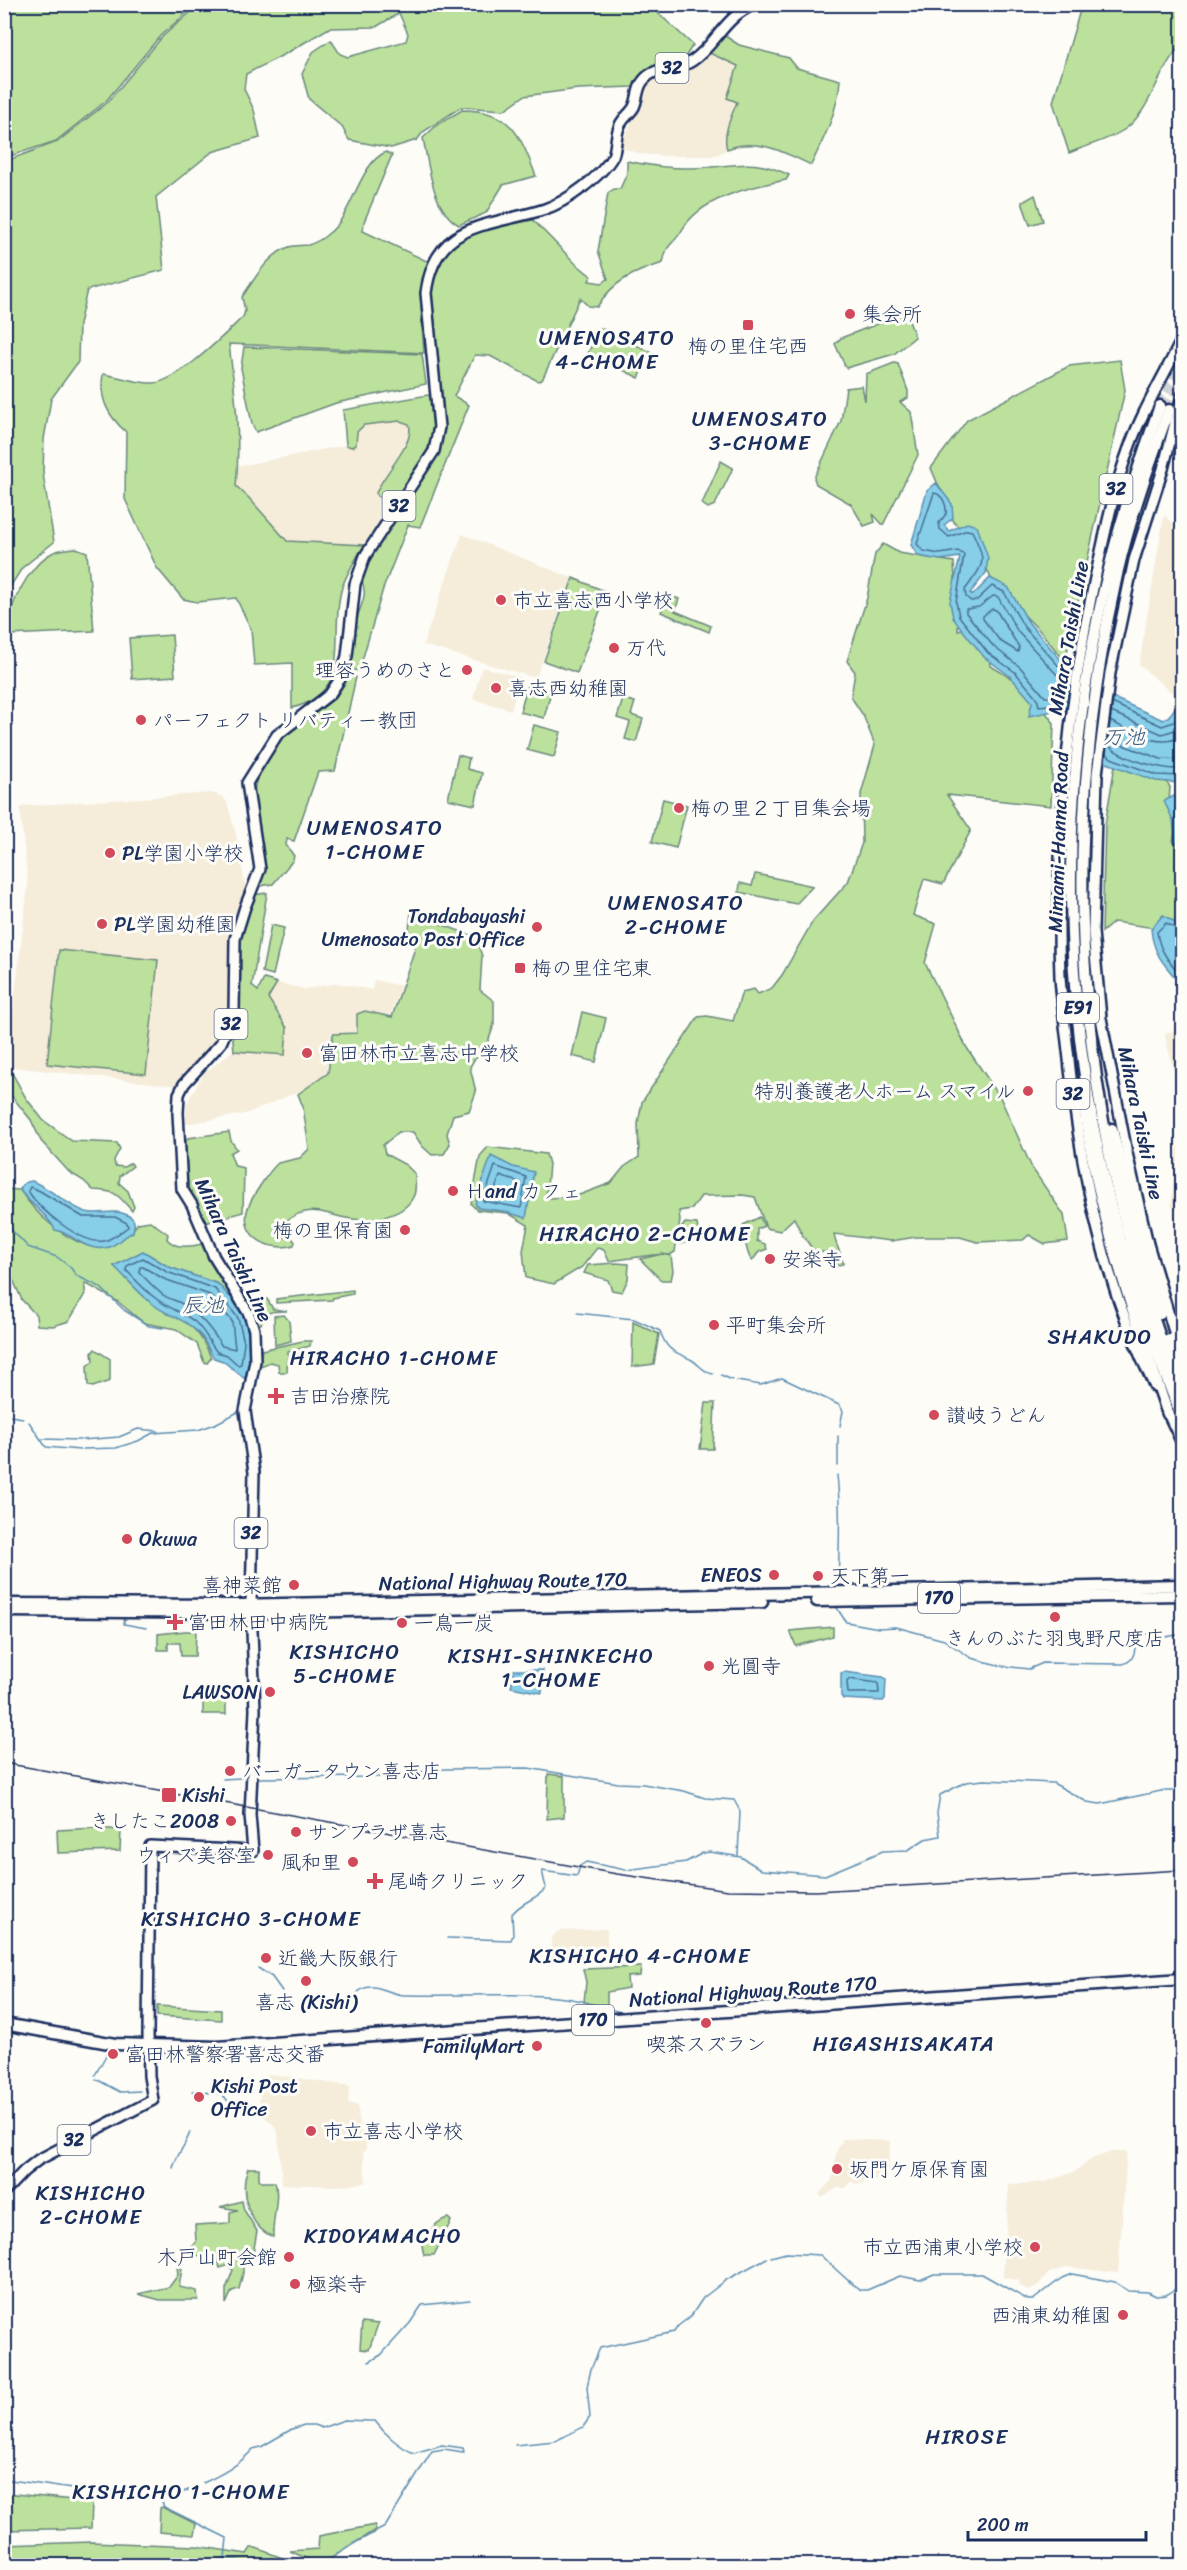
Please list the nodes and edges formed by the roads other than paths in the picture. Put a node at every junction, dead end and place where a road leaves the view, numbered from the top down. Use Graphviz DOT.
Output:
graph roads {
  1 [pos="756,4"];
  2 [pos="1182,339"];
  3 [pos="1182,396"];
  4 [pos="1164,408"];
  5 [pos="1086,772"];
  6 [pos="1092,1053"];
  7 [pos="1086,1084"];
  8 [pos="1124,1240"];
  9 [pos="1182,1359"];
  10 [pos="1182,1372"];
  11 [pos="1182,1395"];
  12 [pos="1168,1414"];
  13 [pos="1182,1418"];
  14 [pos="1182,1443"];
  15 [pos="1182,1585"];
  16 [pos="1182,1595"];
  17 [pos="4,1604"];
  18 [pos="251,1609"];
  19 [pos="4,1611"];
  20 [pos="1182,1979"];
  21 [pos="4,2024"];
  22 [pos="148,2046"];
  23 [pos="4,2192"];
  1 -- 18 [label="main road, Mihara Taishi Line / 32"];
  2 -- 12 [label="main road, Mihara Taishi Line / 32"];
  3 -- 5 [label="main road, Mihara Taishi Line / 32"];
  4 -- 5 [label="highway, Mimami-Hanna Road / E91"];
  5 -- 6 [label="highway, Mimami-Hanna Road / E91"];
  5 -- 7 [label="highway, Mimami-Hanna Road / E91"];
  5 -- 9 [label="main road, Mihara Taishi Line / 32"];
  6 -- 8 [label="highway, Mimami-Hanna Road / E91"];
  6 -- 10 [label="highway"];
  7 -- 8 [label="highway, Mimami-Hanna Road / E91"];
  7 -- 12 [label="highway"];
  8 -- 11 [label="highway, Mimami-Hanna Road / E91"];
  8 -- 13 [label="highway, Mimami-Hanna Road / E91"];
  12 -- 14 [label="main road, Mihara Taishi Line / 32"];
  15 -- 18 [label="highway, National Highway Route 170 / 170"];
  16 -- 18 [label="highway, National Highway Route 170 / 170"];
  17 -- 18 [label="highway, National Highway Route 170 / 170"];
  18 -- 19 [label="highway, National Highway Route 170 / 170"];
  18 -- 22 [label="main road, Mihara Taishi Line / 32"];
  20 -- 22 [label="highway, National Highway Route 170 / 170"];
  21 -- 22 [label="highway, National Highway Route 170 / 170"];
  22 -- 23 [label="main road, Mihara Taishi Line / 32"];
}
